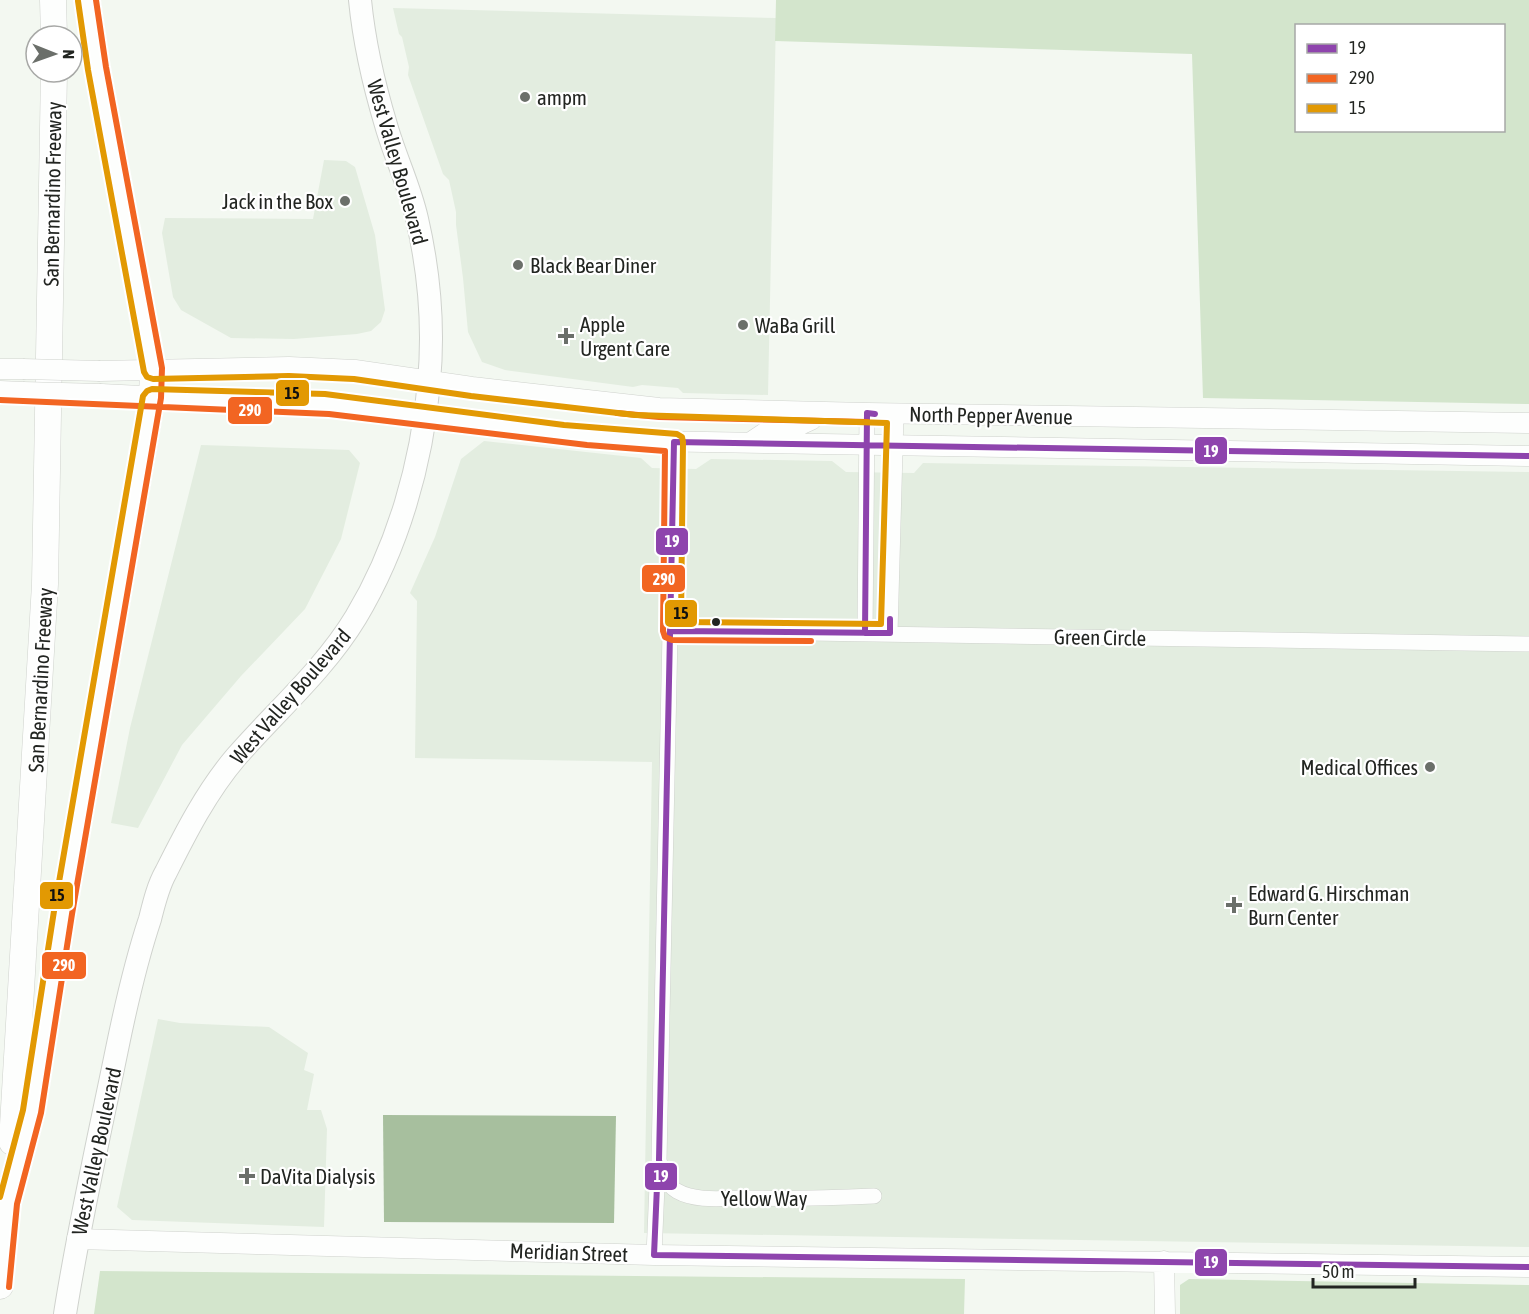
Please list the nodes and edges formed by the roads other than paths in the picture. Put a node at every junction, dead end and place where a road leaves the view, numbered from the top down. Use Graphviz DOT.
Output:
graph roads {
  1 [pos="53,0"];
  2 [pos="87,0"];
  3 [pos="360,0"];
  4 [pos="54,24"];
  5 [pos="54,84"];
  6 [pos="0,369"];
  7 [pos="153,370"];
  8 [pos="429,381"];
  9 [pos="0,392"];
  10 [pos="152,398"];
  11 [pos="813,412"];
  12 [pos="867,413"];
  13 [pos="896,414"];
  14 [pos="424,416"];
  15 [pos="1529,423"];
  16 [pos="674,442"];
  17 [pos="752,442"];
  18 [pos="867,445"];
  19 [pos="895,446"];
  20 [pos="1529,456"];
  21 [pos="672,631"];
  22 [pos="865,633"];
  23 [pos="890,633"];
  24 [pos="1529,644"];
  25 [pos="662,1174"];
  26 [pos="874,1196"];
  27 [pos="8,1202"];
  28 [pos="77,1239"];
  29 [pos="654,1255"];
  30 [pos="1164,1261"];
  31 [pos="1529,1267"];
  32 [pos="0,1286"];
  33 [pos="65,1314"];
  34 [pos="1164,1314"];
  1 -- 4 [label="highway"];
  2 -- 7 [label="highway"];
  3 -- 8 [label="main road, West Valley Boulevard"];
  5 -- 27 [label="highway, San Bernardino Freeway"];
  6 -- 7 [label="main road, North Pepper Avenue, bridge"];
  7 -- 8 [label="main road, North Pepper Avenue"];
  7 -- 10 [label="highway"];
  8 -- 11 [label="main road, North Pepper Avenue"];
  8 -- 14 [label="main road, West Valley Boulevard"];
  9 -- 10 [label="main road, North Pepper Avenue, bridge"];
  10 -- 14 [label="main road, North Pepper Avenue"];
  10 -- 27 [label="highway"];
  11 -- 12 [label="main road, North Pepper Avenue"];
  11 -- 17 [label="main road"];
  12 -- 13 [label="main road, North Pepper Avenue"];
  12 -- 18 [label="street"];
  13 -- 15 [label="main road, North Pepper Avenue"];
  13 -- 19 [label="street"];
  14 -- 16 [label="main road, North Pepper Avenue"];
  14 -- 28 [label="main road, West Valley Boulevard"];
  16 -- 17 [label="main road, North Pepper Avenue"];
  16 -- 21 [label="street"];
  17 -- 18 [label="main road, North Pepper Avenue"];
  18 -- 19 [label="main road, North Pepper Avenue"];
  18 -- 22 [label="street"];
  19 -- 20 [label="main road, North Pepper Avenue"];
  19 -- 23 [label="street"];
  21 -- 22 [label="street, Green Circle"];
  21 -- 25 [label="street"];
  22 -- 23 [label="street, Green Circle"];
  23 -- 24 [label="street, Green Circle"];
  25 -- 26 [label="street, Yellow Way"];
  25 -- 29 [label="street"];
  27 -- 32 [label="highway, San Bernardino Freeway"];
  28 -- 29 [label="main road, Meridian Street"];
  28 -- 33 [label="main road, West Valley Boulevard"];
  29 -- 30 [label="main road, Meridian Street"];
  30 -- 31 [label="main road, Meridian Street"];
  30 -- 34 [label="main road"];
}
